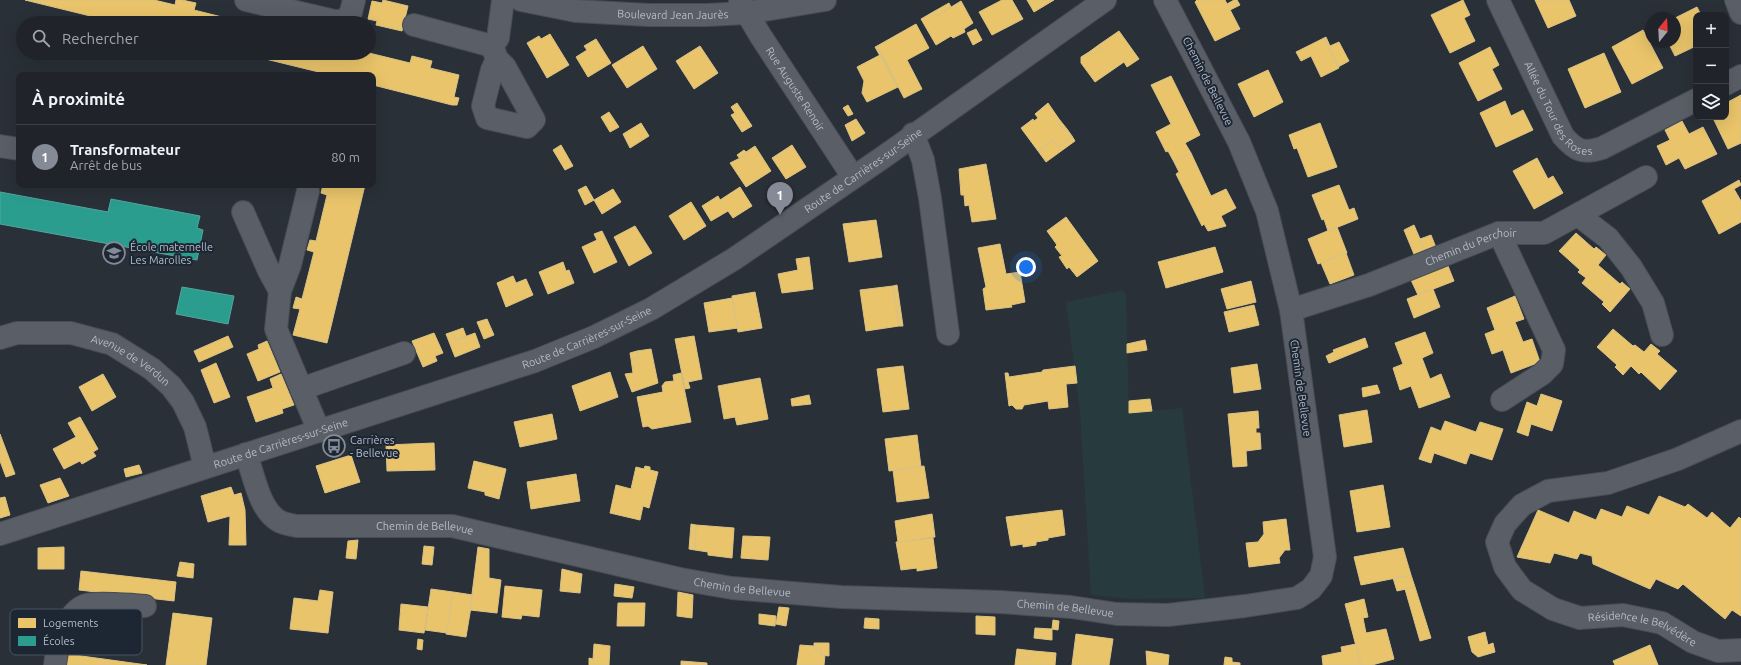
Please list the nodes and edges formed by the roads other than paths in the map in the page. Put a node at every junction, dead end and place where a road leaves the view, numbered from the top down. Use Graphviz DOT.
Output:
graph roads {
  1 [pos="246,0"];
  2 [pos="354,0"];
  3 [pos="503,0"];
  4 [pos="521,0"];
  5 [pos="825,0"];
  6 [pos="1104,0"];
  7 [pos="1165,0"];
  8 [pos="1498,0"];
  9 [pos="1736,0"];
  10 [pos="743,6"];
  11 [pos="1741,14"];
  12 [pos="313,16"];
  13 [pos="348,16"];
  14 [pos="414,25"];
  15 [pos="1741,76"];
  16 [pos="1729,82"];
  17 [pos="1693,102"];
  18 [pos="913,134"];
  19 [pos="0,146"];
  20 [pos="16,149"];
  21 [pos="854,176"];
  22 [pos="1646,177"];
  23 [pos="308,191"];
  24 [pos="243,212"];
  25 [pos="1578,215"];
  26 [pos="1499,233"];
  27 [pos="280,291"];
  28 [pos="1291,310"];
  29 [pos="948,334"];
  30 [pos="1662,335"];
  31 [pos="0,338"];
  32 [pos="404,353"];
  33 [pos="301,389"];
  34 [pos="1502,400"];
  35 [pos="319,431"];
  36 [pos="1741,431"];
  37 [pos="246,454"];
  38 [pos="205,467"];
  39 [pos="0,534"];
  40 [pos="145,606"];
  41 [pos="81,609"];
  42 [pos="1741,650"];
  43 [pos="56,655"];
  44 [pos="55,665"];
  1 -- 12 [label="street"];
  2 -- 13 [label="street"];
  3 -- 14 [label="street"];
  4 -- 10 [label="street, Boulevard Jean Jaurès"];
  5 -- 10 [label="street, Boulevard Jean Jaurès"];
  6 -- 18 [label="street, Route de Carrières-sur-Seine"];
  7 -- 28 [label="street, Chemin de Bellevue"];
  8 -- 17 [label="street, Allée du Tour des Roses"];
  9 -- 11 [label="street"];
  10 -- 21 [label="street, Rue Auguste Renoir"];
  15 -- 16 [label="street"];
  18 -- 21 [label="street, Route de Carrières-sur-Seine"];
  18 -- 29 [label="street"];
  19 -- 20 [label="street"];
  21 -- 35 [label="street, Route de Carrières-sur-Seine"];
  22 -- 25 [label="street, Chemin du Perchoir"];
  23 -- 27 [label="street"];
  24 -- 27 [label="street"];
  25 -- 26 [label="street, Chemin du Perchoir"];
  25 -- 30 [label="street"];
  26 -- 28 [label="street, Chemin du Perchoir"];
  26 -- 34 [label="street"];
  27 -- 33 [label="street"];
  28 -- 37 [label="street, Chemin de Bellevue"];
  31 -- 38 [label="street, Avenue de Verdun"];
  32 -- 33 [label="street"];
  33 -- 35 [label="street"];
  35 -- 37 [label="street, Route de Carrières-sur-Seine"];
  36 -- 42 [label="street, Résidence le Belvédère"];
  37 -- 38 [label="street, Route de Carrières-sur-Seine"];
  38 -- 39 [label="street, Route de Carrières-sur-Seine"];
  40 -- 41 [label="street"];
  43 -- 44 [label="street"];
}
